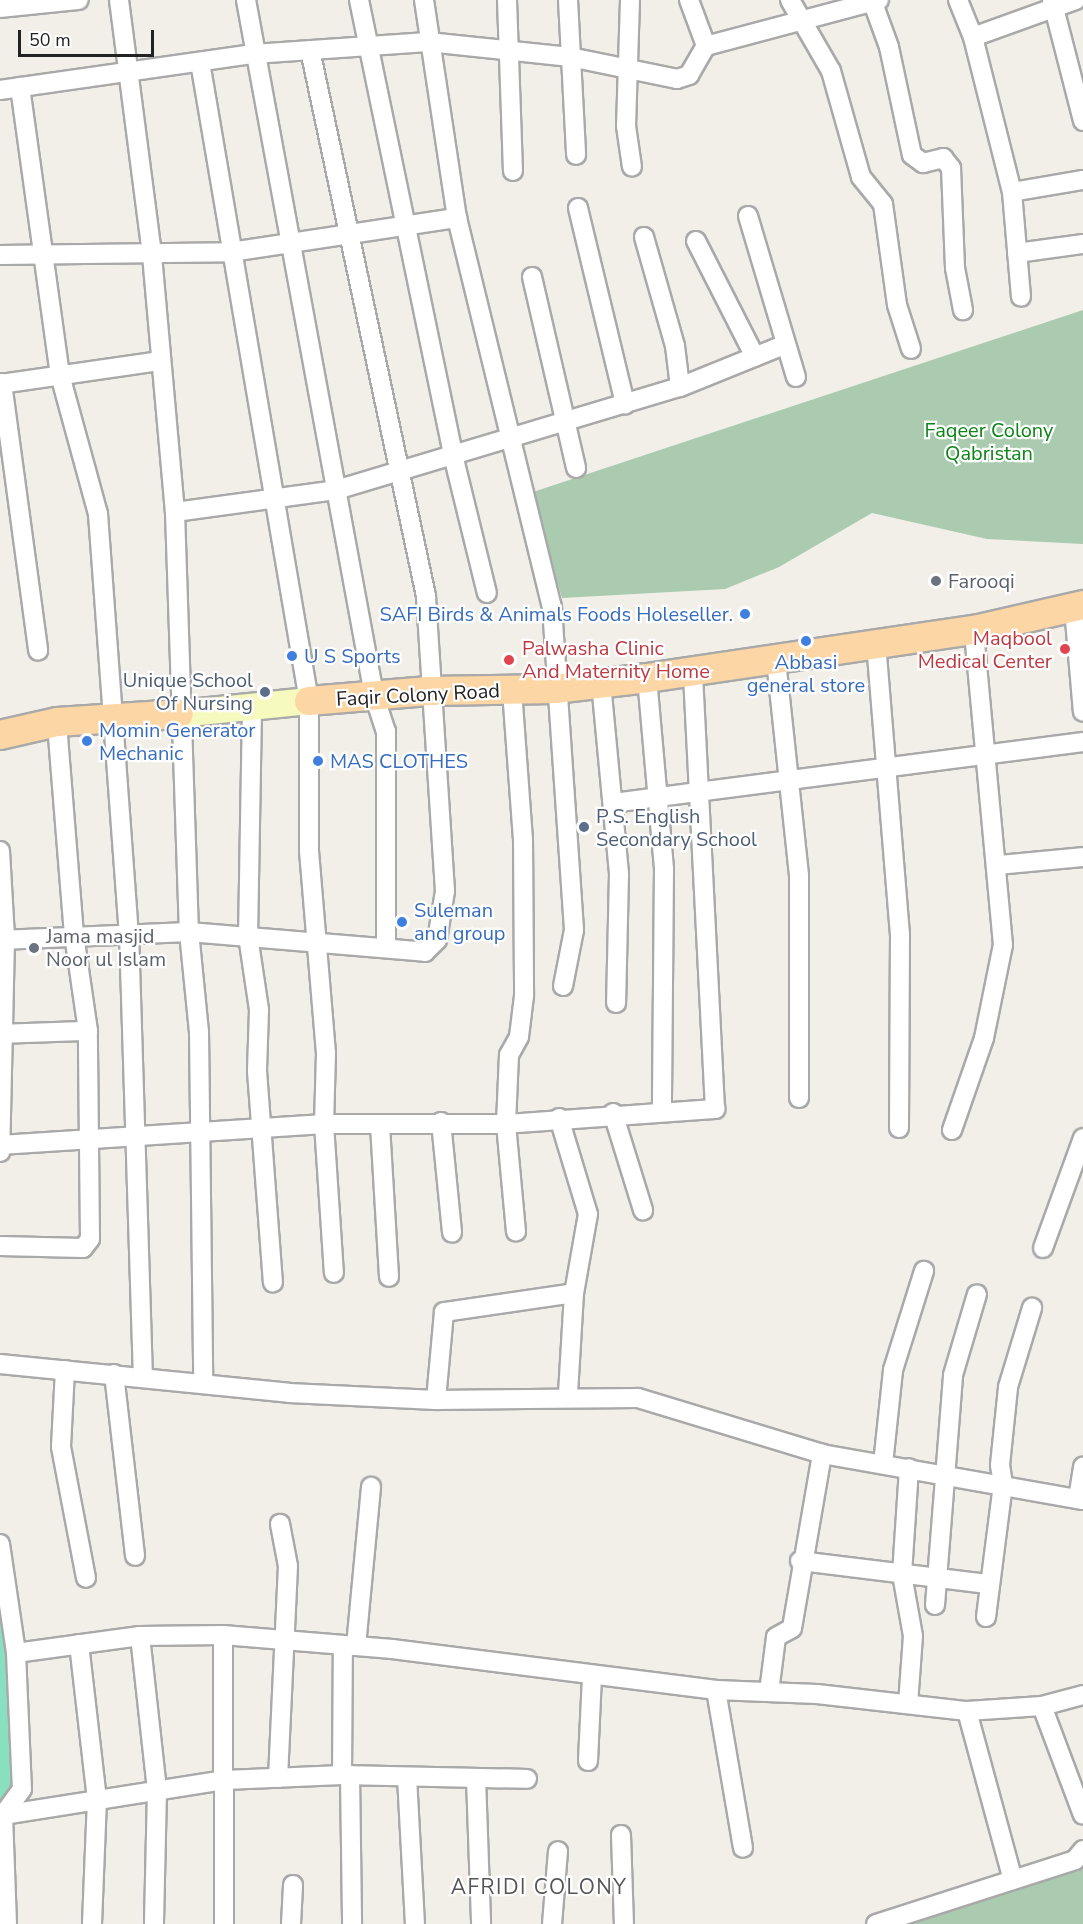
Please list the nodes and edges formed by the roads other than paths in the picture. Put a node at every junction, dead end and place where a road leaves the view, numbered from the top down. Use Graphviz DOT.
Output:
graph roads {
  1 [pos="79,0"];
  2 [pos="119,0"];
  3 [pos="246,0"];
  4 [pos="359,0"];
  5 [pos="424,0"];
  6 [pos="507,0"];
  7 [pos="568,0"];
  8 [pos="630,0"];
  9 [pos="689,0"];
  10 [pos="790,0"];
  11 [pos="958,0"];
  12 [pos="1076,0"];
  13 [pos="876,1"];
  14 [pos="1054,4"];
  15 [pos="0,8"];
  16 [pos="803,18"];
  17 [pos="973,37"];
  18 [pos="428,42"];
  19 [pos="366,46"];
  20 [pos="706,46"];
  21 [pos="508,48"];
  22 [pos="310,50"];
  23 [pos="253,54"];
  24 [pos="570,57"];
  25 [pos="200,62"];
  26 [pos="628,69"];
  27 [pos="127,74"];
  28 [pos="20,87"];
  29 [pos="0,90"];
  30 [pos="1083,121"];
  31 [pos="576,156"];
  32 [pos="632,167"];
  33 [pos="513,171"];
  34 [pos="1083,180"];
  35 [pos="1012,192"];
  36 [pos="578,208"];
  37 [pos="748,216"];
  38 [pos="457,218"];
  39 [pos="405,228"];
  40 [pos="347,234"];
  41 [pos="644,237"];
  42 [pos="696,241"];
  43 [pos="290,242"];
  44 [pos="1083,244"];
  45 [pos="231,252"];
  46 [pos="1017,253"];
  47 [pos="44,254"];
  48 [pos="0,255"];
  49 [pos="152,255"];
  50 [pos="532,277"];
  51 [pos="1021,297"];
  52 [pos="963,310"];
  53 [pos="784,345"];
  54 [pos="911,349"];
  55 [pos="755,357"];
  56 [pos="160,361"];
  57 [pos="60,375"];
  58 [pos="796,377"];
  59 [pos="1,384"];
  60 [pos="680,387"];
  61 [pos="625,404"];
  62 [pos="564,422"];
  63 [pos="510,439"];
  64 [pos="453,455"];
  65 [pos="576,468"];
  66 [pos="398,473"];
  67 [pos="6,483"];
  68 [pos="336,490"];
  69 [pos="274,498"];
  70 [pos="175,512"];
  71 [pos="487,593"];
  72 [pos="1078,607"];
  73 [pos="974,630"];
  74 [pos="876,643"];
  75 [pos="38,651"];
  76 [pos="776,660"];
  77 [pos="693,671"];
  78 [pos="647,678"];
  79 [pos="601,683"];
  80 [pos="555,689"];
  81 [pos="512,690"];
  82 [pos="429,691"];
  83 [pos="374,695"];
  84 [pos="309,701"];
  85 [pos="252,709"];
  86 [pos="1083,712"];
  87 [pos="179,714"];
  88 [pos="111,716"];
  89 [pos="57,722"];
  90 [pos="0,735"];
  91 [pos="1083,742"];
  92 [pos="987,754"];
  93 [pos="889,766"];
  94 [pos="792,782"];
  95 [pos="701,794"];
  96 [pos="657,800"];
  97 [pos="613,803"];
  98 [pos="0,851"];
  99 [pos="1083,857"];
  100 [pos="998,865"];
  101 [pos="189,932"];
  102 [pos="129,933"];
  103 [pos="74,935"];
  104 [pos="248,936"];
  105 [pos="2,940"];
  106 [pos="315,941"];
  107 [pos="386,946"];
  108 [pos="563,986"];
  109 [pos="616,1003"];
  110 [pos="88,1031"];
  111 [pos="0,1034"];
  112 [pos="799,1098"];
  113 [pos="662,1111"];
  114 [pos="613,1113"];
  115 [pos="559,1118"];
  116 [pos="441,1122"];
  117 [pos="324,1124"];
  118 [pos="506,1124"];
  119 [pos="380,1125"];
  120 [pos="899,1128"];
  121 [pos="261,1129"];
  122 [pos="952,1130"];
  123 [pos="196,1134"];
  124 [pos="139,1138"];
  125 [pos="1083,1138"];
  126 [pos="91,1140"];
  127 [pos="0,1145"];
  128 [pos="0,1152"];
  129 [pos="643,1210"];
  130 [pos="452,1232"];
  131 [pos="516,1232"];
  132 [pos="0,1246"];
  133 [pos="1043,1248"];
  134 [pos="924,1271"];
  135 [pos="334,1273"];
  136 [pos="389,1277"];
  137 [pos="273,1282"];
  138 [pos="574,1293"];
  139 [pos="977,1294"];
  140 [pos="1032,1308"];
  141 [pos="0,1364"];
  142 [pos="64,1370"];
  143 [pos="114,1374"];
  144 [pos="143,1377"];
  145 [pos="203,1383"];
  146 [pos="568,1395"];
  147 [pos="436,1400"];
  148 [pos="822,1454"];
  149 [pos="882,1464"];
  150 [pos="1083,1466"];
  151 [pos="909,1468"];
  152 [pos="945,1472"];
  153 [pos="1003,1484"];
  154 [pos="371,1487"];
  155 [pos="1081,1500"];
  156 [pos="280,1524"];
  157 [pos="0,1544"];
  158 [pos="135,1556"];
  159 [pos="800,1562"];
  160 [pos="902,1574"];
  161 [pos="86,1578"];
  162 [pos="934,1578"];
  163 [pos="987,1584"];
  164 [pos="934,1605"];
  165 [pos="986,1617"];
  166 [pos="223,1635"];
  167 [pos="140,1636"];
  168 [pos="286,1640"];
  169 [pos="80,1644"];
  170 [pos="349,1646"];
  171 [pos="16,1653"];
  172 [pos="592,1677"];
  173 [pos="716,1690"];
  174 [pos="769,1692"];
  175 [pos="1083,1695"];
  176 [pos="908,1704"];
  177 [pos="1042,1706"];
  178 [pos="967,1711"];
  179 [pos="588,1761"];
  180 [pos="346,1775"];
  181 [pos="407,1777"];
  182 [pos="278,1778"];
  183 [pos="476,1778"];
  184 [pos="527,1779"];
  185 [pos="225,1780"];
  186 [pos="157,1790"];
  187 [pos="97,1799"];
  188 [pos="3,1815"];
  189 [pos="1083,1815"];
  190 [pos="621,1836"];
  191 [pos="743,1848"];
  192 [pos="1083,1850"];
  193 [pos="558,1851"];
  194 [pos="1013,1880"];
  195 [pos="293,1885"];
  196 [pos="7,1924"];
  197 [pos="92,1924"];
  198 [pos="154,1924"];
  199 [pos="224,1924"];
  200 [pos="291,1924"];
  201 [pos="352,1924"];
  202 [pos="415,1924"];
  203 [pos="481,1924"];
  204 [pos="552,1924"];
  205 [pos="624,1924"];
  206 [pos="876,1924"];
  1 -- 15 [label="street"];
  2 -- 27 [label="street"];
  3 -- 23 [label="street"];
  4 -- 19 [label="street"];
  5 -- 18 [label="street"];
  6 -- 21 [label="street"];
  7 -- 24 [label="street"];
  8 -- 26 [label="street"];
  9 -- 20 [label="street"];
  10 -- 16 [label="street"];
  11 -- 17 [label="street"];
  12 -- 14 [label="street"];
  13 -- 16 [label="street"];
  13 -- 52 [label="street"];
  14 -- 17 [label="street"];
  14 -- 30 [label="street"];
  16 -- 20 [label="street"];
  16 -- 54 [label="street"];
  17 -- 35 [label="street"];
  18 -- 19 [label="street"];
  18 -- 21 [label="street"];
  18 -- 38 [label="street"];
  19 -- 22 [label="street"];
  19 -- 39 [label="street"];
  20 -- 26 [label="street"];
  21 -- 24 [label="street"];
  21 -- 33 [label="street"];
  22 -- 23 [label="street"];
  22 -- 40 [label="street"];
  23 -- 25 [label="street"];
  23 -- 43 [label="street"];
  24 -- 26 [label="street"];
  24 -- 31 [label="street"];
  25 -- 27 [label="street"];
  25 -- 45 [label="street"];
  26 -- 32 [label="street"];
  27 -- 28 [label="street"];
  27 -- 49 [label="street"];
  28 -- 29 [label="street"];
  28 -- 47 [label="street"];
  34 -- 35 [label="street"];
  35 -- 46 [label="street"];
  36 -- 61 [label="street"];
  37 -- 53 [label="street"];
  38 -- 39 [label="street"];
  38 -- 63 [label="street"];
  39 -- 40 [label="street"];
  39 -- 64 [label="street"];
  40 -- 43 [label="street"];
  40 -- 66 [label="street"];
  41 -- 60 [label="street"];
  42 -- 55 [label="street"];
  43 -- 45 [label="street"];
  43 -- 68 [label="street"];
  44 -- 46 [label="street"];
  45 -- 49 [label="street"];
  45 -- 69 [label="street"];
  46 -- 51 [label="street"];
  47 -- 48 [label="street"];
  47 -- 49 [label="street"];
  47 -- 57 [label="street"];
  49 -- 56 [label="street"];
  50 -- 62 [label="street"];
  53 -- 55 [label="street"];
  53 -- 58 [label="street"];
  55 -- 60 [label="street"];
  56 -- 57 [label="street"];
  56 -- 70 [label="street"];
  57 -- 59 [label="street"];
  57 -- 88 [label="street"];
  59 -- 67 [label="street"];
  60 -- 61 [label="street"];
  61 -- 62 [label="street"];
  62 -- 63 [label="street"];
  62 -- 65 [label="street"];
  63 -- 64 [label="street"];
  63 -- 80 [label="street"];
  64 -- 66 [label="street"];
  64 -- 71 [label="street"];
  66 -- 68 [label="street"];
  66 -- 82 [label="street"];
  67 -- 75 [label="street"];
  68 -- 69 [label="street"];
  68 -- 83 [label="street"];
  69 -- 70 [label="street"];
  69 -- 84 [label="street"];
  70 -- 87 [label="street"];
  72 -- 73 [label="main road, Faqir Colony Road"];
  72 -- 86 [label="street"];
  73 -- 74 [label="main road, Faqir Colony Road"];
  73 -- 92 [label="street"];
  74 -- 76 [label="main road, Faqir Colony Road"];
  74 -- 93 [label="street"];
  76 -- 77 [label="main road, Faqir Colony Road"];
  76 -- 94 [label="street"];
  77 -- 78 [label="main road, Faqir Colony Road"];
  77 -- 95 [label="street"];
  78 -- 79 [label="main road, Faqir Colony Road"];
  78 -- 96 [label="street"];
  79 -- 80 [label="main road, Faqir Colony Road"];
  79 -- 97 [label="street"];
  80 -- 81 [label="main road, Faqir Colony Road"];
  80 -- 108 [label="street"];
  81 -- 82 [label="main road, Faqir Colony Road"];
  81 -- 118 [label="street"];
  82 -- 83 [label="main road, Faqir Colony Road"];
  82 -- 107 [label="street"];
  83 -- 84 [label="main road, Faqir Colony Road"];
  83 -- 107 [label="street"];
  84 -- 85 [label="main road, Faqir Colony Road"];
  84 -- 106 [label="street"];
  85 -- 87 [label="main road, Faqir Colony Road"];
  85 -- 104 [label="street"];
  87 -- 88 [label="main road, Faqir Colony Road"];
  87 -- 101 [label="street"];
  88 -- 89 [label="main road, Faqir Colony Road"];
  88 -- 102 [label="street"];
  89 -- 90 [label="main road, Faqir Colony Road"];
  89 -- 103 [label="street"];
  91 -- 92 [label="street"];
  92 -- 93 [label="street"];
  92 -- 100 [label="street"];
  93 -- 94 [label="street"];
  93 -- 120 [label="street"];
  94 -- 95 [label="street"];
  94 -- 112 [label="street"];
  95 -- 96 [label="street"];
  95 -- 113 [label="street"];
  96 -- 97 [label="street"];
  96 -- 113 [label="street"];
  97 -- 109 [label="street"];
  98 -- 105 [label="street"];
  99 -- 100 [label="street"];
  100 -- 122 [label="street"];
  101 -- 102 [label="street"];
  101 -- 104 [label="street"];
  101 -- 123 [label="street"];
  102 -- 103 [label="street"];
  102 -- 124 [label="street"];
  103 -- 105 [label="street"];
  103 -- 110 [label="street"];
  104 -- 106 [label="street"];
  104 -- 121 [label="street"];
  105 -- 111 [label="street"];
  106 -- 107 [label="street"];
  106 -- 117 [label="street"];
  110 -- 111 [label="street"];
  110 -- 126 [label="street"];
  111 -- 127 [label="street"];
  113 -- 114 [label="street"];
  114 -- 115 [label="street"];
  114 -- 129 [label="street"];
  115 -- 118 [label="street"];
  115 -- 138 [label="street"];
  116 -- 118 [label="street"];
  116 -- 119 [label="street"];
  116 -- 130 [label="street"];
  117 -- 119 [label="street"];
  117 -- 121 [label="street"];
  117 -- 135 [label="street"];
  118 -- 131 [label="street"];
  119 -- 136 [label="street"];
  121 -- 123 [label="street"];
  121 -- 137 [label="street"];
  123 -- 124 [label="street"];
  123 -- 145 [label="street"];
  124 -- 126 [label="street"];
  124 -- 144 [label="street"];
  125 -- 133 [label="street"];
  126 -- 127 [label="street"];
  126 -- 132 [label="street"];
  127 -- 128 [label="street"];
  134 -- 149 [label="street"];
  138 -- 146 [label="street"];
  138 -- 147 [label="street"];
  139 -- 152 [label="street"];
  140 -- 153 [label="street"];
  141 -- 142 [label="street"];
  142 -- 143 [label="street"];
  142 -- 161 [label="street"];
  143 -- 144 [label="street"];
  143 -- 158 [label="street"];
  144 -- 145 [label="street"];
  145 -- 147 [label="street"];
  146 -- 147 [label="street"];
  146 -- 148 [label="street"];
  148 -- 149 [label="street"];
  148 -- 159 [label="street"];
  149 -- 151 [label="street"];
  150 -- 155 [label="street"];
  151 -- 152 [label="street"];
  151 -- 160 [label="street"];
  152 -- 153 [label="street"];
  152 -- 162 [label="street"];
  153 -- 155 [label="street"];
  153 -- 163 [label="street"];
  154 -- 170 [label="street"];
  156 -- 168 [label="street"];
  157 -- 171 [label="street"];
  159 -- 160 [label="street"];
  159 -- 174 [label="street"];
  160 -- 162 [label="street"];
  160 -- 176 [label="street"];
  162 -- 163 [label="street"];
  162 -- 164 [label="street"];
  163 -- 165 [label="street"];
  166 -- 167 [label="street"];
  166 -- 168 [label="street"];
  166 -- 185 [label="street"];
  167 -- 169 [label="street"];
  167 -- 186 [label="street"];
  168 -- 170 [label="street"];
  168 -- 182 [label="street"];
  169 -- 171 [label="street"];
  169 -- 187 [label="street"];
  170 -- 172 [label="street"];
  170 -- 180 [label="street"];
  171 -- 188 [label="street"];
  172 -- 173 [label="street"];
  172 -- 179 [label="street"];
  173 -- 174 [label="street"];
  173 -- 191 [label="street"];
  174 -- 176 [label="street"];
  175 -- 177 [label="street"];
  176 -- 178 [label="street"];
  177 -- 178 [label="street"];
  177 -- 189 [label="street"];
  178 -- 194 [label="street"];
  180 -- 181 [label="street"];
  180 -- 182 [label="street"];
  180 -- 201 [label="street"];
  181 -- 183 [label="street"];
  181 -- 202 [label="street"];
  182 -- 185 [label="street"];
  183 -- 184 [label="street"];
  183 -- 203 [label="street"];
  185 -- 186 [label="street"];
  185 -- 199 [label="street"];
  186 -- 187 [label="street"];
  186 -- 198 [label="street"];
  187 -- 188 [label="street"];
  187 -- 197 [label="street"];
  188 -- 196 [label="street"];
  190 -- 205 [label="street"];
  192 -- 194 [label="street"];
  193 -- 204 [label="street"];
  194 -- 206 [label="street"];
  195 -- 200 [label="street"];
}
